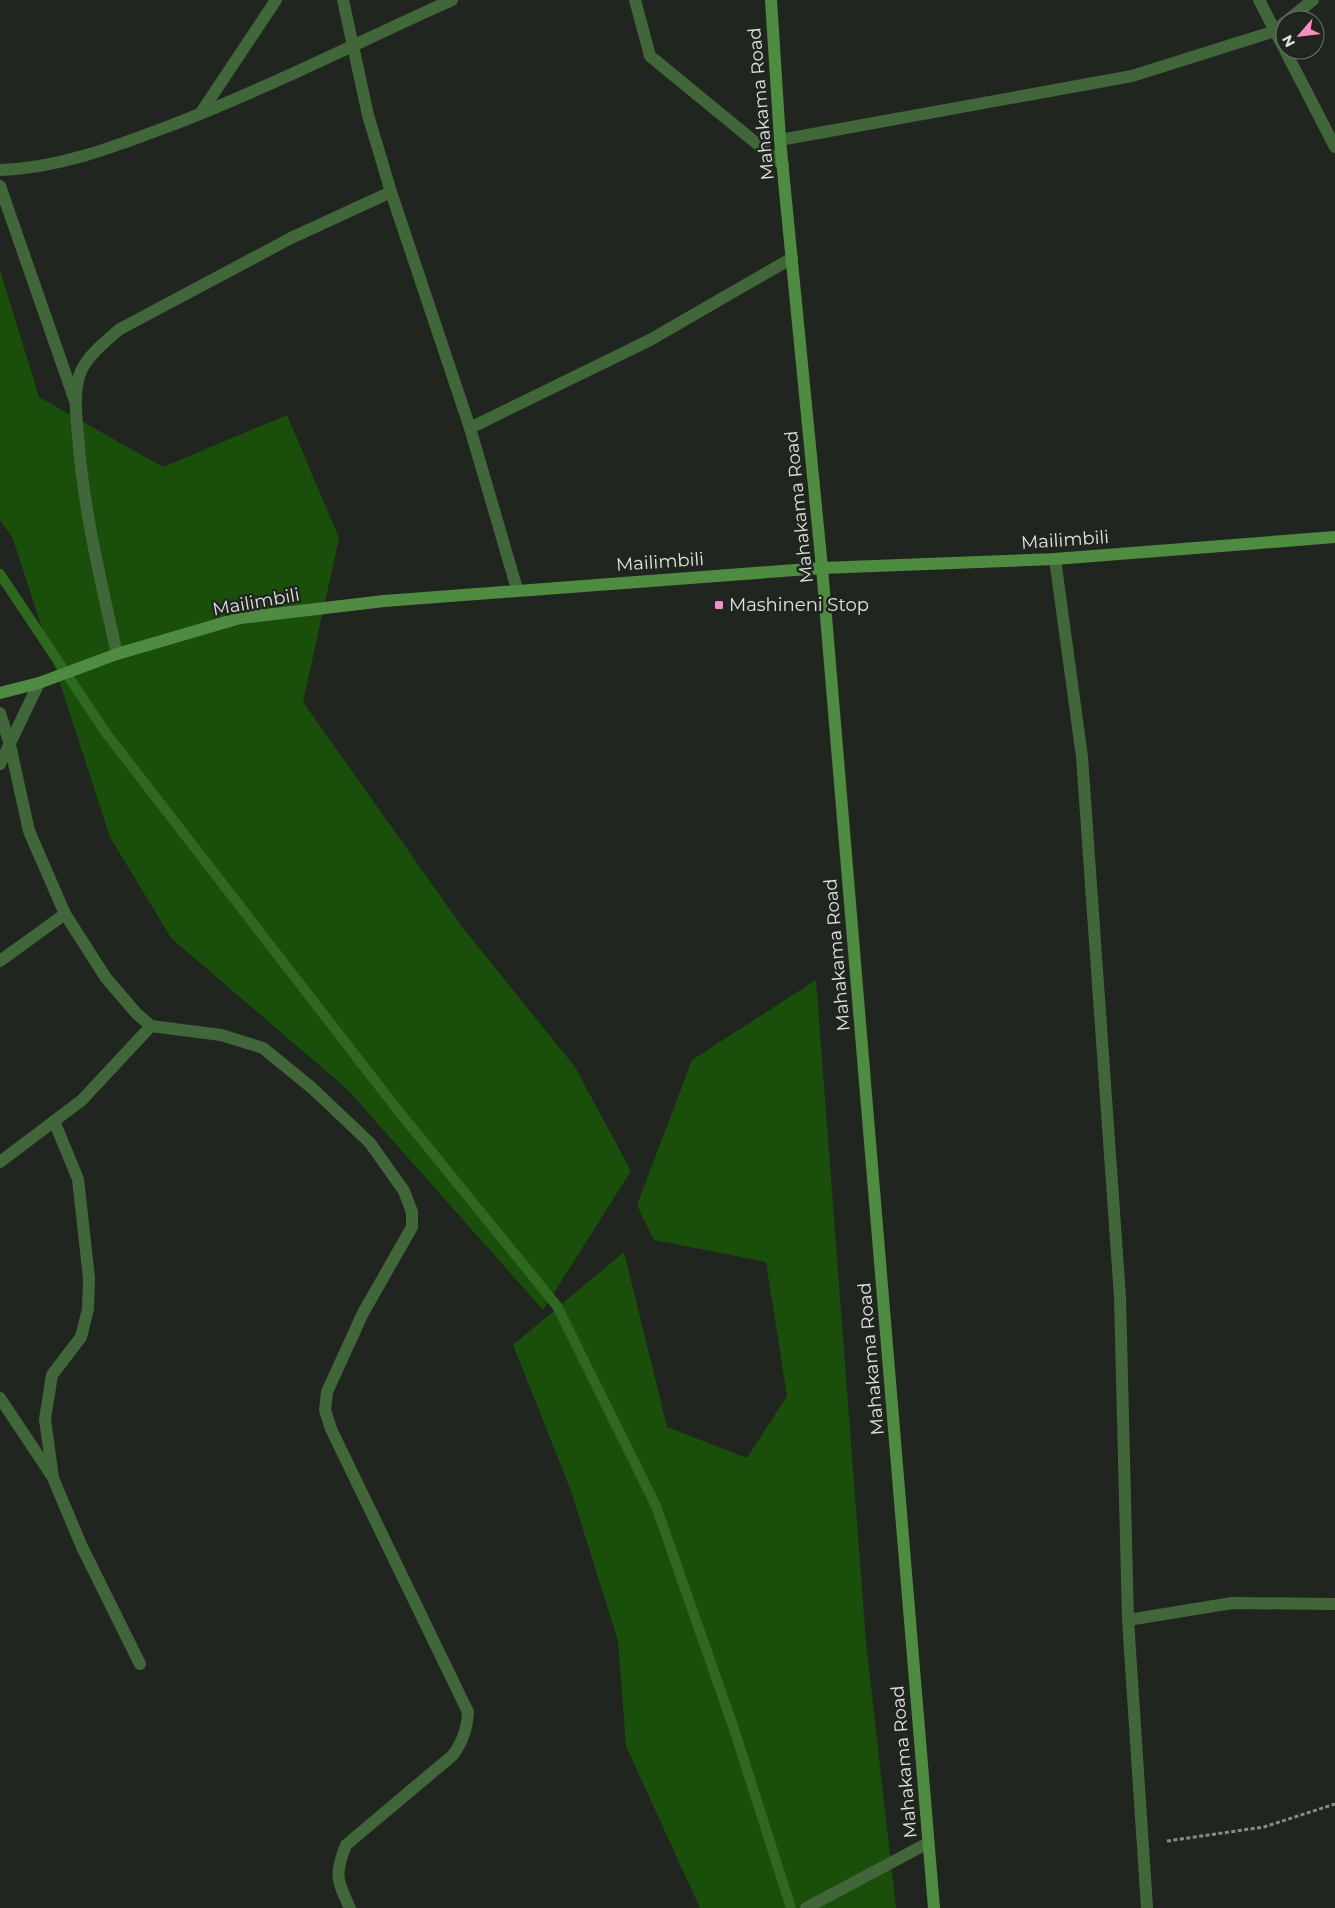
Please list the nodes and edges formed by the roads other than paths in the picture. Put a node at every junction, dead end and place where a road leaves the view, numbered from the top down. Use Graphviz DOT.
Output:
graph roads {
  1 [pos="276,0"];
  2 [pos="343,0"];
  3 [pos="452,0"];
  4 [pos="635,0"];
  5 [pos="770,0"];
  6 [pos="1259,0"];
  7 [pos="1313,0"];
  8 [pos="1300,10"];
  9 [pos="1275,20"];
  10 [pos="1275,28"];
  11 [pos="352,45"];
  12 [pos="1296,60"];
  13 [pos="200,114"];
  14 [pos="780,140"];
  15 [pos="1335,145"];
  16 [pos="783,165"];
  17 [pos="0,170"];
  18 [pos="0,186"];
  19 [pos="391,192"];
  20 [pos="792,258"];
  21 [pos="75,401"];
  22 [pos="470,428"];
  23 [pos="1335,536"];
  24 [pos="1055,559"];
  25 [pos="822,568"];
  26 [pos="517,589"];
  27 [pos="117,654"];
  28 [pos="39,683"];
  29 [pos="0,693"];
  30 [pos="0,713"];
  31 [pos="10,745"];
  32 [pos="0,764"];
  33 [pos="65,914"];
  34 [pos="0,961"];
  35 [pos="151,1026"];
  36 [pos="54,1121"];
  37 [pos="0,1162"];
  38 [pos="0,1398"];
  39 [pos="54,1478"];
  40 [pos="1335,1604"];
  41 [pos="1128,1620"];
  42 [pos="140,1664"];
  43 [pos="928,1843"];
  44 [pos="350,1908"];
  45 [pos="806,1908"];
  46 [pos="934,1908"];
  47 [pos="1148,1908"];
  1 -- 13 [label="street"];
  2 -- 11 [label="street"];
  3 -- 11 [label="street"];
  4 -- 16 [label="street"];
  5 -- 14 [label="street, Mahakama Road"];
  6 -- 9 [label="street"];
  7 -- 8 [label="street"];
  10 -- 14 [label="street"];
  11 -- 13 [label="street"];
  11 -- 19 [label="street"];
  12 -- 15 [label="street"];
  13 -- 17 [label="street"];
  14 -- 16 [label="street, Mahakama Road"];
  16 -- 20 [label="street, Mahakama Road"];
  18 -- 21 [label="street"];
  19 -- 21 [label="street"];
  19 -- 22 [label="street"];
  20 -- 22 [label="street"];
  20 -- 25 [label="street, Mahakama Road"];
  21 -- 27 [label="street"];
  22 -- 26 [label="street"];
  23 -- 24 [label="street, Mailimbili"];
  24 -- 25 [label="street, Mailimbili"];
  24 -- 41 [label="street"];
  25 -- 26 [label="street, Mailimbili"];
  25 -- 43 [label="street, Mahakama Road"];
  26 -- 27 [label="street, Mailimbili"];
  27 -- 28 [label="street, Mailimbili"];
  28 -- 29 [label="street, Mailimbili"];
  28 -- 31 [label="street"];
  30 -- 31 [label="street"];
  31 -- 32 [label="street"];
  31 -- 33 [label="street"];
  33 -- 34 [label="street"];
  33 -- 35 [label="street"];
  35 -- 36 [label="street"];
  35 -- 44 [label="street"];
  36 -- 37 [label="street"];
  36 -- 39 [label="street"];
  38 -- 39 [label="street"];
  39 -- 42 [label="street"];
  40 -- 41 [label="street"];
  41 -- 47 [label="street"];
  43 -- 45 [label="street"];
  43 -- 46 [label="street, Mahakama Road"];
}
